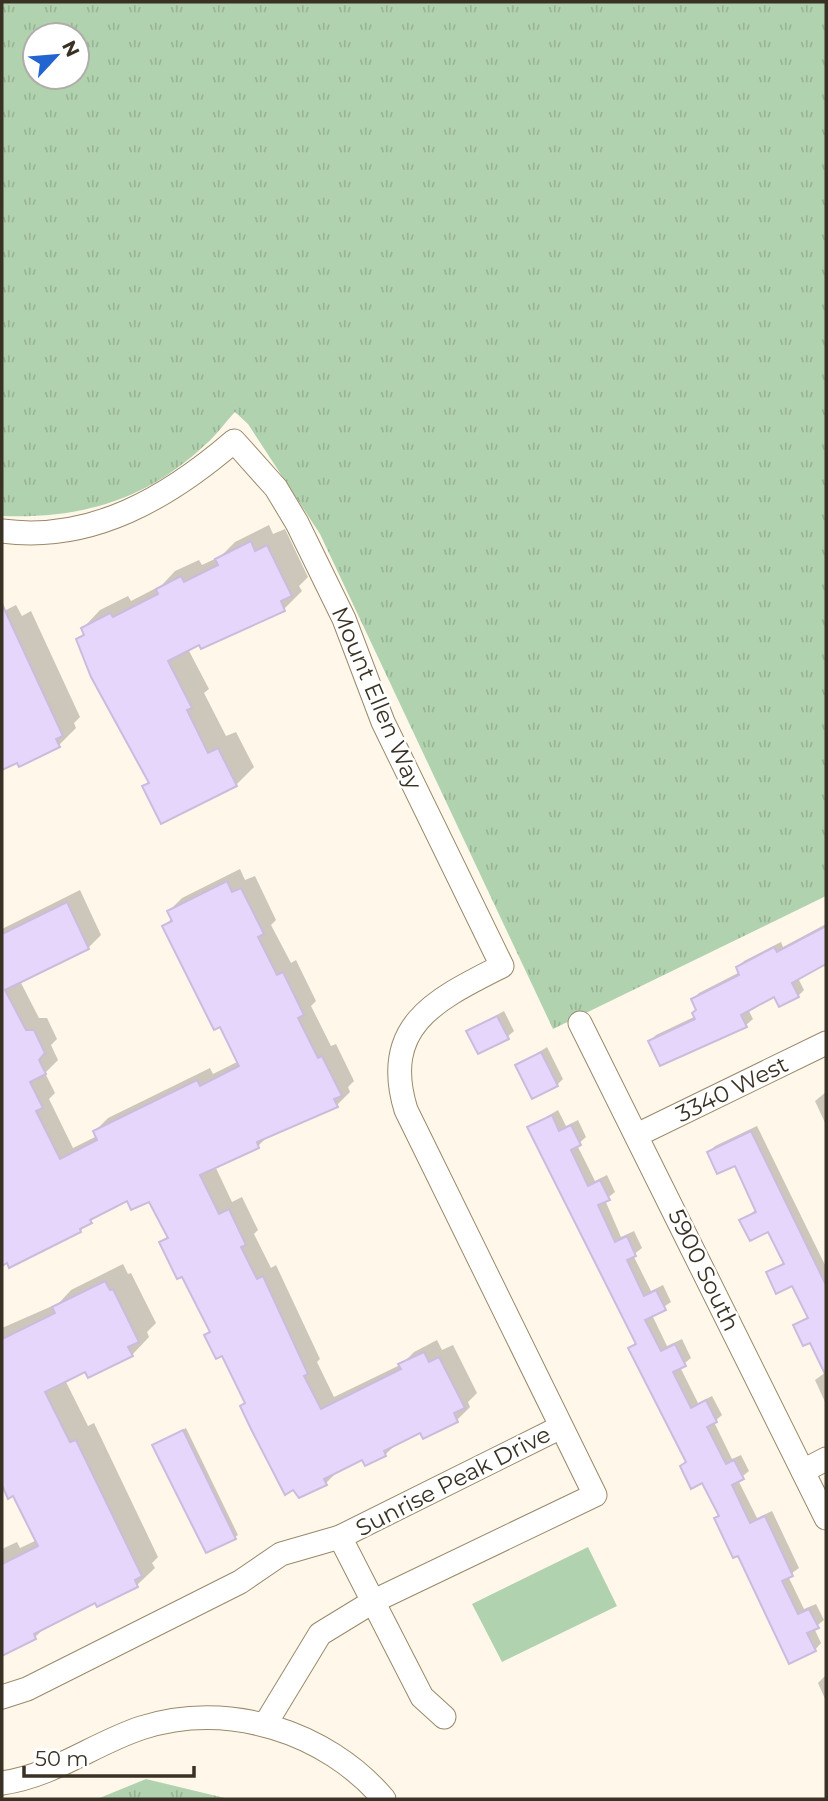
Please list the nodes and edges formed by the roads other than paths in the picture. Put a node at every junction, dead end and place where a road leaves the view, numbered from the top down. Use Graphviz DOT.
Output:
graph roads {
  1 [pos="2,531"];
  2 [pos="502,966"];
  3 [pos="580,1023"];
  4 [pos="826,1043"];
  5 [pos="637,1135"];
  6 [pos="561,1427"];
  7 [pos="826,1459"];
  8 [pos="803,1471"];
  9 [pos="826,1518"];
  10 [pos="340,1537"];
  11 [pos="374,1601"];
  12 [pos="2,1697"];
  13 [pos="444,1717"];
  14 [pos="266,1723"];
  15 [pos="2,1783"];
  16 [pos="384,1799"];
  1 -- 2 [label="street, Mount Ellen Way"];
  2 -- 6 [label="street, Sunrise Peak Drive"];
  3 -- 5 [label="street, 5900 South"];
  4 -- 5 [label="street, 3340 West"];
  5 -- 8 [label="street, 5900 South"];
  6 -- 10 [label="street, Sunrise Peak Drive"];
  6 -- 11 [label="street"];
  7 -- 8 [label="street"];
  8 -- 9 [label="street, 5900 South"];
  10 -- 11 [label="street"];
  10 -- 12 [label="street, Sunrise Peak Drive"];
  11 -- 13 [label="street"];
  11 -- 14 [label="street"];
  14 -- 15 [label="street"];
  14 -- 16 [label="street"];
}
